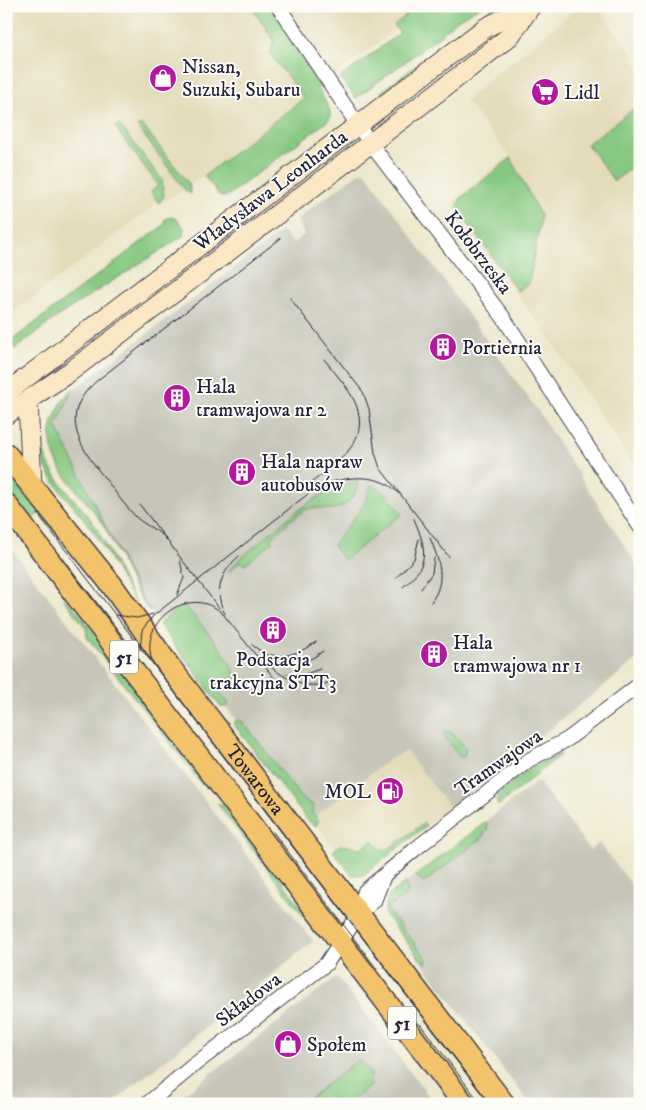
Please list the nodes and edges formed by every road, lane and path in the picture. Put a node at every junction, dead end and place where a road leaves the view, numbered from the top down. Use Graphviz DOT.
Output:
graph roads {
  1 [pos="278,6"];
  2 [pos="530,6"];
  3 [pos="358,124"];
  4 [pos="370,143"];
  5 [pos="15,380"];
  6 [pos="6,393"];
  7 [pos="28,401"];
  8 [pos="6,415"];
  9 [pos="6,454"];
  10 [pos="32,487"];
  11 [pos="6,504"];
  12 [pos="640,527"];
  13 [pos="640,684"];
  14 [pos="359,914"];
  15 [pos="341,942"];
  16 [pos="147,1104"];
  17 [pos="464,1104"];
  18 [pos="504,1104"];
  1 -- 3 [label="street, Kołobrzeska"];
  2 -- 3 [label="main road, Władysława Leonharda"];
  2 -- 4 [label="main road, Władysława Leonharda"];
  3 -- 4 [label="street, Kołobrzeska"];
  3 -- 5 [label="main road, Władysława Leonharda"];
  4 -- 7 [label="main road, Władysława Leonharda"];
  4 -- 12 [label="street, Kołobrzeska"];
  5 -- 6 [label="main road, Władysława Leonharda"];
  7 -- 8 [label="main road, Władysława Leonharda"];
  7 -- 10 [label="main road"];
  9 -- 10 [label="main road, Towarowa / 51"];
  10 -- 14 [label="main road, Towarowa / 51"];
  11 -- 15 [label="main road, Towarowa / 51"];
  13 -- 14 [label="street, Tramwajowa"];
  14 -- 15 [label="street, Składowa"];
  14 -- 18 [label="main road, Towarowa / 51"];
  15 -- 16 [label="street, Składowa"];
  15 -- 17 [label="main road, Towarowa / 51"];
}
